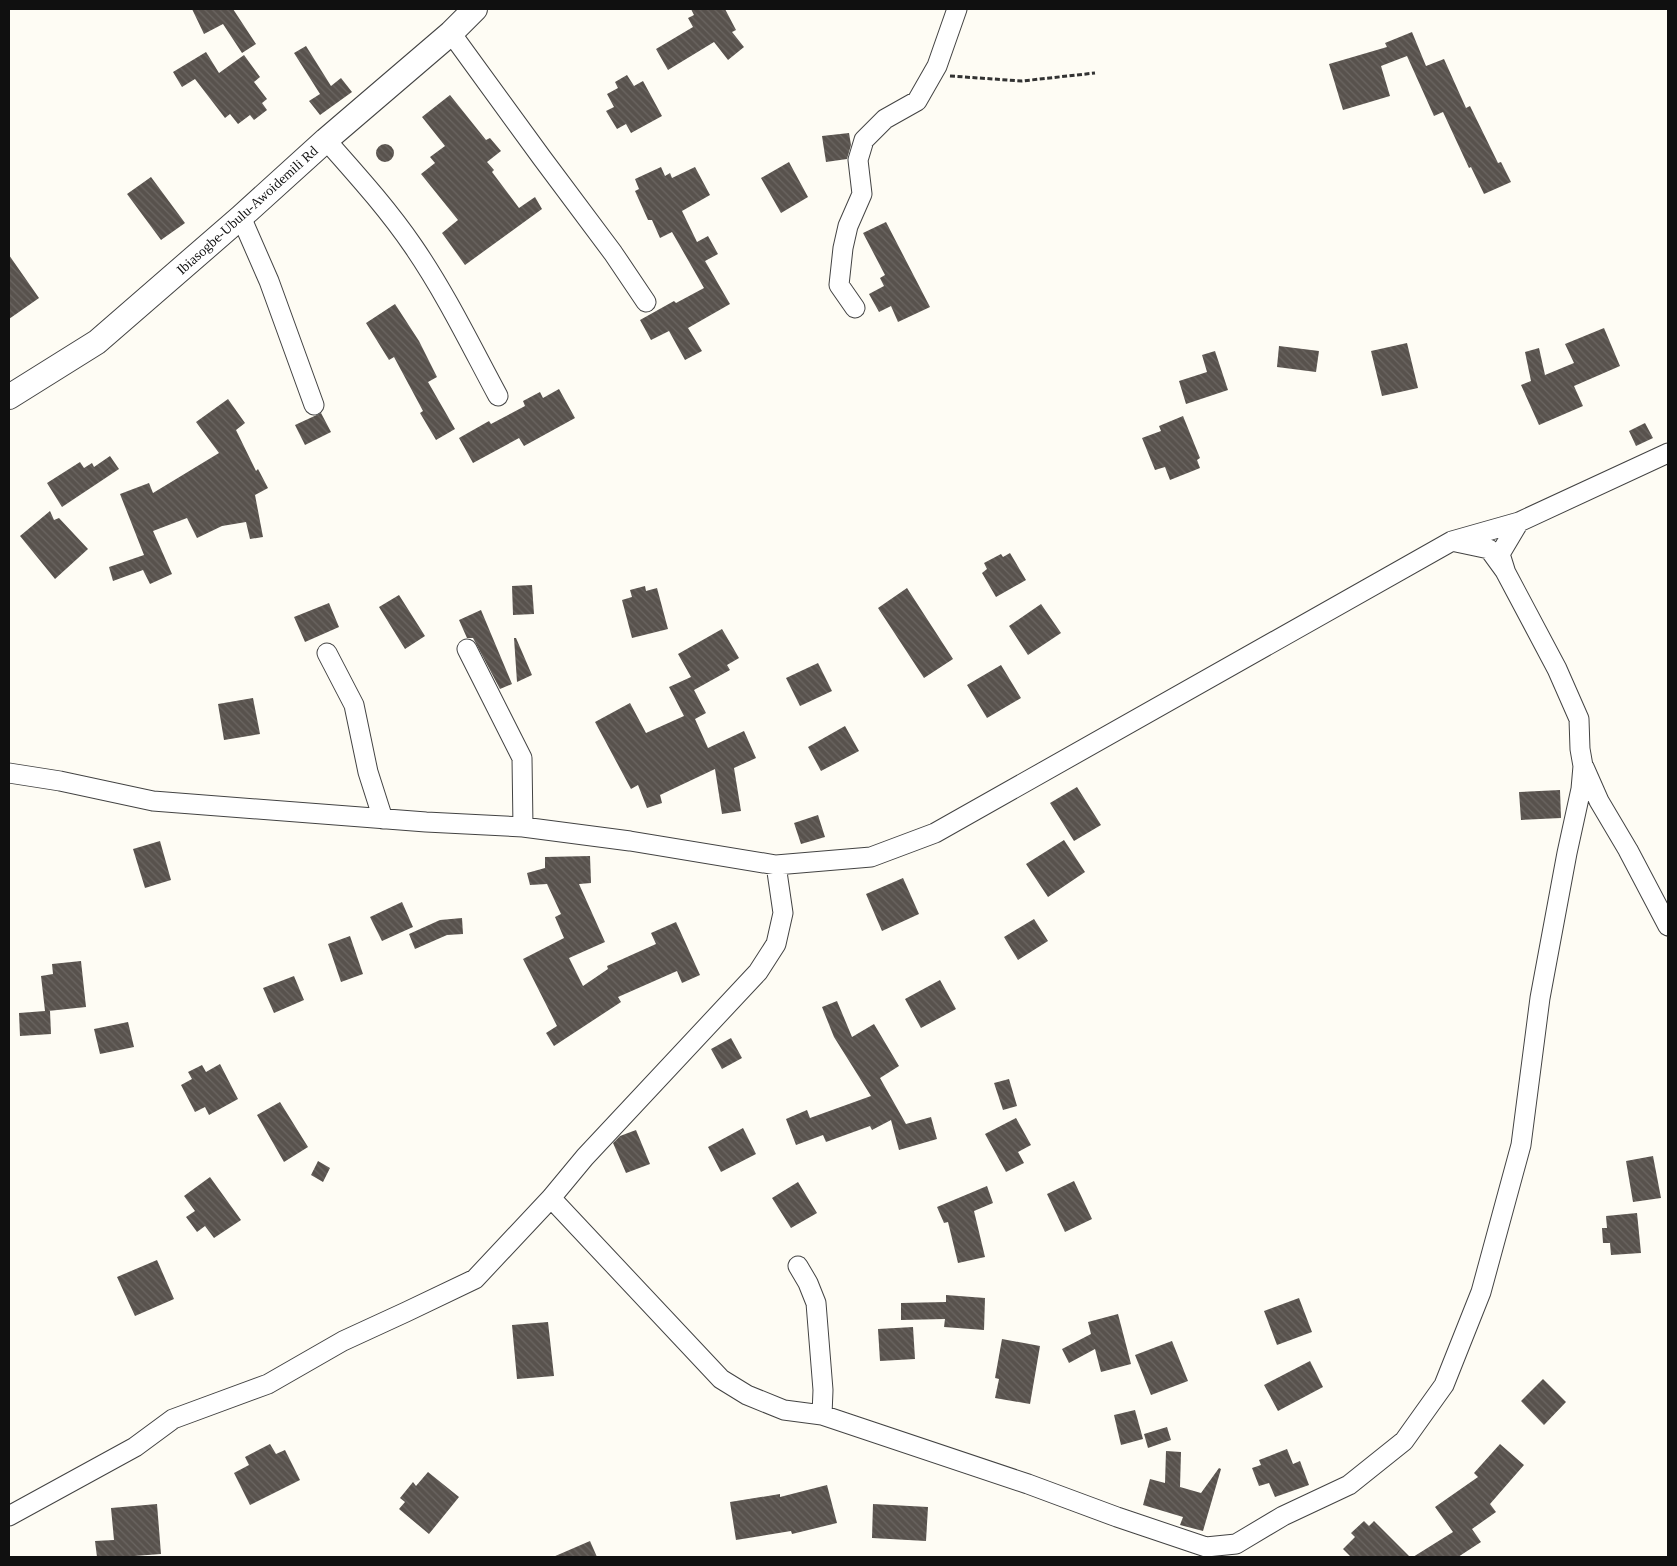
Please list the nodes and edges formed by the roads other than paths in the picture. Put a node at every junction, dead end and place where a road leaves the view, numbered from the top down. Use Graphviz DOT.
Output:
graph roads {
  1 [pos="475,9"];
  2 [pos="957,9"];
  3 [pos="451,33"];
  4 [pos="326,140"];
  5 [pos="241,217"];
  6 [pos="646,302"];
  7 [pos="855,308"];
  8 [pos="498,396"];
  9 [pos="9,397"];
  10 [pos="314,405"];
  11 [pos="1668,453"];
  12 [pos="1519,522"];
  13 [pos="1452,541"];
  14 [pos="1505,571"];
  15 [pos="467,649"];
  16 [pos="327,652"];
  17 [pos="1583,766"];
  18 [pos="9,773"];
  19 [pos="383,819"];
  20 [pos="523,828"];
  21 [pos="776,865"];
  22 [pos="1668,926"];
  23 [pos="551,1198"];
  24 [pos="798,1266"];
  25 [pos="822,1415"];
  26 [pos="9,1516"];
  1 -- 3 [label="street, Ibiasogbe-Ubulu-Awoidemili Rd"];
  2 -- 7 [label="street"];
  3 -- 4 [label="street, Ibiasogbe-Ubulu-Awoidemili Rd"];
  3 -- 6 [label="street"];
  4 -- 5 [label="street, Ibiasogbe-Ubulu-Awoidemili Rd"];
  4 -- 8 [label="street"];
  5 -- 9 [label="street, Ibiasogbe-Ubulu-Awoidemili Rd"];
  5 -- 10 [label="street"];
  11 -- 12 [label="street"];
  12 -- 13 [label="street"];
  12 -- 14 [label="street"];
  13 -- 14 [label="street"];
  13 -- 21 [label="street"];
  14 -- 17 [label="street"];
  15 -- 20 [label="street"];
  16 -- 19 [label="street"];
  17 -- 22 [label="street"];
  17 -- 25 [label="street"];
  18 -- 19 [label="street"];
  19 -- 20 [label="street"];
  20 -- 21 [label="street"];
  21 -- 23 [label="street"];
  23 -- 25 [label="street"];
  23 -- 26 [label="street"];
  24 -- 25 [label="street"];
}
